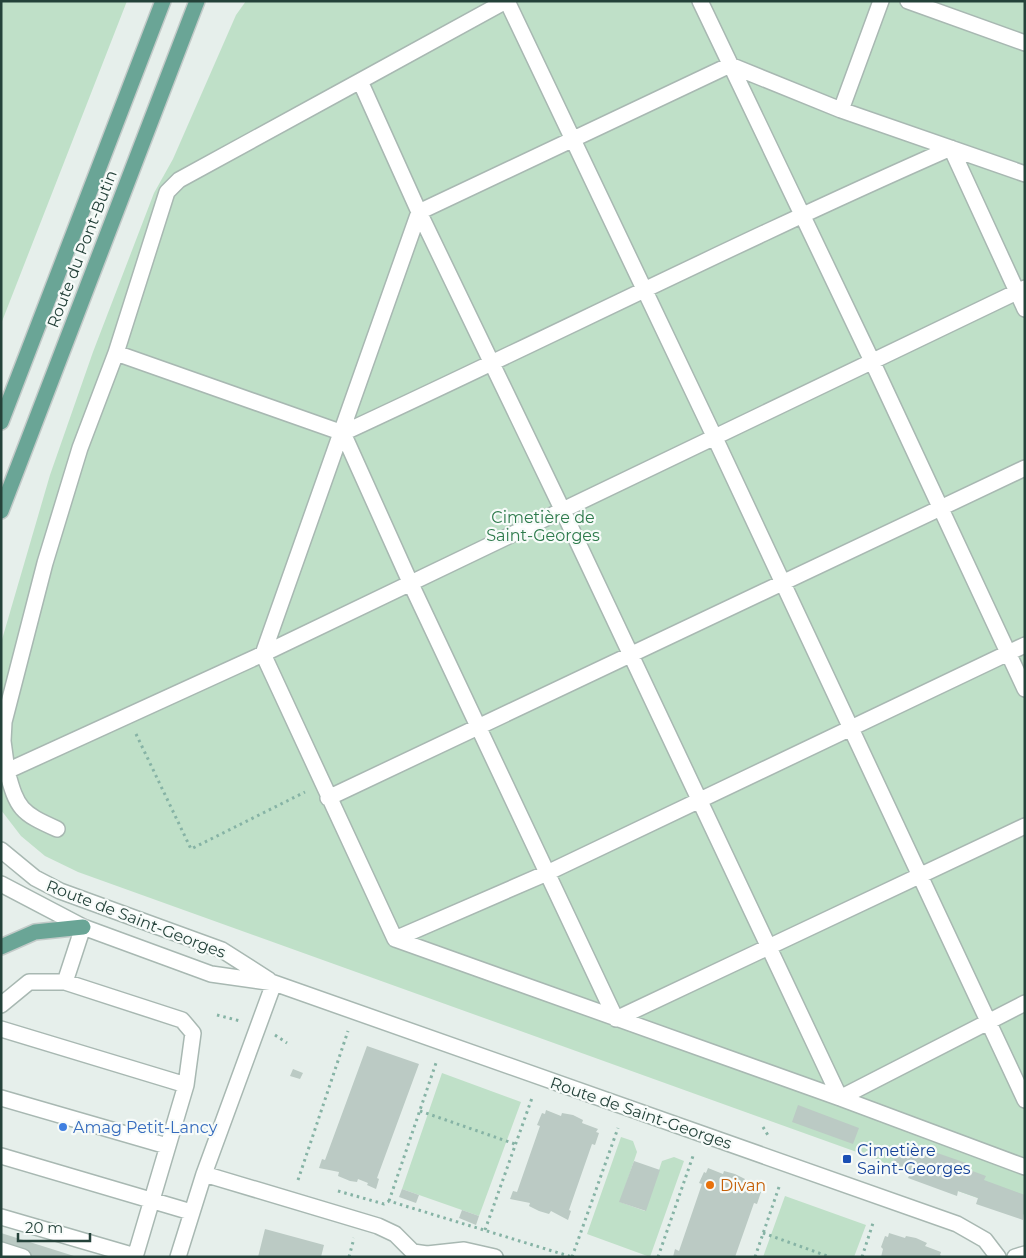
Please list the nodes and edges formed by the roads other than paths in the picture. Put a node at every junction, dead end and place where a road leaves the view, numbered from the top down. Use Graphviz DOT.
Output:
graph roads {
  1 [pos="163,1"];
  2 [pos="197,1"];
  3 [pos="506,1"];
  4 [pos="700,1"];
  5 [pos="881,1"];
  6 [pos="908,1"];
  7 [pos="1025,42"];
  8 [pos="730,65"];
  9 [pos="360,81"];
  10 [pos="840,110"];
  11 [pos="573,140"];
  12 [pos="951,148"];
  13 [pos="1025,174"];
  14 [pos="419,212"];
  15 [pos="801,214"];
  16 [pos="1021,290"];
  17 [pos="644,291"];
  18 [pos="1025,309"];
  19 [pos="116,353"];
  20 [pos="872,361"];
  21 [pos="492,364"];
  22 [pos="1,422"];
  23 [pos="343,433"];
  24 [pos="715,438"];
  25 [pos="1025,468"];
  26 [pos="941,508"];
  27 [pos="562,509"];
  28 [pos="1,511"];
  29 [pos="410,582"];
  30 [pos="782,583"];
  31 [pos="1025,644"];
  32 [pos="1007,653"];
  33 [pos="263,654"];
  34 [pos="630,655"];
  35 [pos="1025,689"];
  36 [pos="478,726"];
  37 [pos="851,729"];
  38 [pos="7,771"];
  39 [pos="328,798"];
  40 [pos="698,802"];
  41 [pos="1025,826"];
  42 [pos="57,829"];
  43 [pos="1,850"];
  44 [pos="546,873"];
  45 [pos="921,876"];
  46 [pos="1,884"];
  47 [pos="83,928"];
  48 [pos="395,939"];
  49 [pos="767,946"];
  50 [pos="1,947"];
  51 [pos="65,982"];
  52 [pos="274,983"];
  53 [pos="1025,1003"];
  54 [pos="1,1005"];
  55 [pos="616,1019"];
  56 [pos="988,1020"];
  57 [pos="1,1029"];
  58 [pos="186,1085"];
  59 [pos="1,1098"];
  60 [pos="840,1098"];
  61 [pos="1025,1100"];
  62 [pos="167,1146"];
  63 [pos="1,1156"];
  64 [pos="1025,1168"];
  65 [pos="204,1174"];
  66 [pos="151,1200"];
  67 [pos="191,1212"];
  68 [pos="1,1217"];
  69 [pos="1,1250"];
  70 [pos="1025,1254"];
  71 [pos="23,1257"];
  72 [pos="135,1257"];
  73 [pos="178,1257"];
  74 [pos="495,1257"];
  75 [pos="998,1257"];
  76 [pos="1016,1257"];
  1 -- 22 [label="main road, Route du Pont-Butin"];
  2 -- 28 [label="main road, Route du Pont-Butin"];
  3 -- 9 [label="street"];
  3 -- 11 [label="street"];
  4 -- 8 [label="street"];
  5 -- 10 [label="street"];
  6 -- 7 [label="street"];
  8 -- 10 [label="street"];
  8 -- 11 [label="street"];
  8 -- 15 [label="street"];
  9 -- 14 [label="street"];
  9 -- 19 [label="street"];
  10 -- 12 [label="street"];
  11 -- 14 [label="street"];
  11 -- 17 [label="street"];
  12 -- 13 [label="street"];
  12 -- 15 [label="street"];
  12 -- 16 [label="street"];
  14 -- 21 [label="street"];
  14 -- 23 [label="street"];
  15 -- 17 [label="street"];
  15 -- 20 [label="street"];
  16 -- 18 [label="street"];
  16 -- 20 [label="street"];
  17 -- 21 [label="street"];
  17 -- 24 [label="street"];
  19 -- 23 [label="street"];
  19 -- 38 [label="street"];
  20 -- 24 [label="street"];
  20 -- 26 [label="street"];
  21 -- 23 [label="street"];
  21 -- 27 [label="street"];
  23 -- 29 [label="street"];
  23 -- 33 [label="street"];
  24 -- 27 [label="street"];
  24 -- 30 [label="street"];
  25 -- 26 [label="street"];
  26 -- 30 [label="street"];
  26 -- 32 [label="street"];
  27 -- 29 [label="street"];
  27 -- 34 [label="street"];
  29 -- 33 [label="street"];
  29 -- 36 [label="street"];
  30 -- 34 [label="street"];
  30 -- 37 [label="street"];
  31 -- 32 [label="street"];
  32 -- 35 [label="street"];
  32 -- 37 [label="street"];
  33 -- 38 [label="street"];
  33 -- 39 [label="street"];
  34 -- 36 [label="street"];
  34 -- 40 [label="street"];
  36 -- 39 [label="street"];
  36 -- 44 [label="street"];
  37 -- 40 [label="street"];
  37 -- 45 [label="street"];
  38 -- 42 [label="street"];
  39 -- 48 [label="street"];
  40 -- 44 [label="street"];
  40 -- 49 [label="street"];
  41 -- 45 [label="street"];
  43 -- 52 [label="street, Route de Saint-Georges"];
  44 -- 48 [label="street"];
  44 -- 55 [label="street"];
  45 -- 49 [label="street"];
  45 -- 56 [label="street"];
  46 -- 47 [label="street, Route de Saint-Georges"];
  47 -- 50 [label="main road"];
  47 -- 51 [label="street"];
  47 -- 52 [label="street, Route de Saint-Georges"];
  48 -- 55 [label="street"];
  49 -- 55 [label="street"];
  49 -- 60 [label="street"];
  51 -- 54 [label="street"];
  51 -- 58 [label="street"];
  52 -- 65 [label="street"];
  52 -- 75 [label="street, Route de Saint-Georges"];
  53 -- 56 [label="street"];
  55 -- 60 [label="street"];
  56 -- 60 [label="street"];
  56 -- 61 [label="street"];
  57 -- 58 [label="street"];
  58 -- 62 [label="street"];
  59 -- 62 [label="street"];
  60 -- 64 [label="street"];
  62 -- 66 [label="street"];
  63 -- 66 [label="street"];
  65 -- 67 [label="street"];
  65 -- 74 [label="street"];
  66 -- 67 [label="street"];
  66 -- 72 [label="street"];
  67 -- 73 [label="street"];
  68 -- 72 [label="street"];
  69 -- 71 [label="street"];
  70 -- 76 [label="street"];
}
